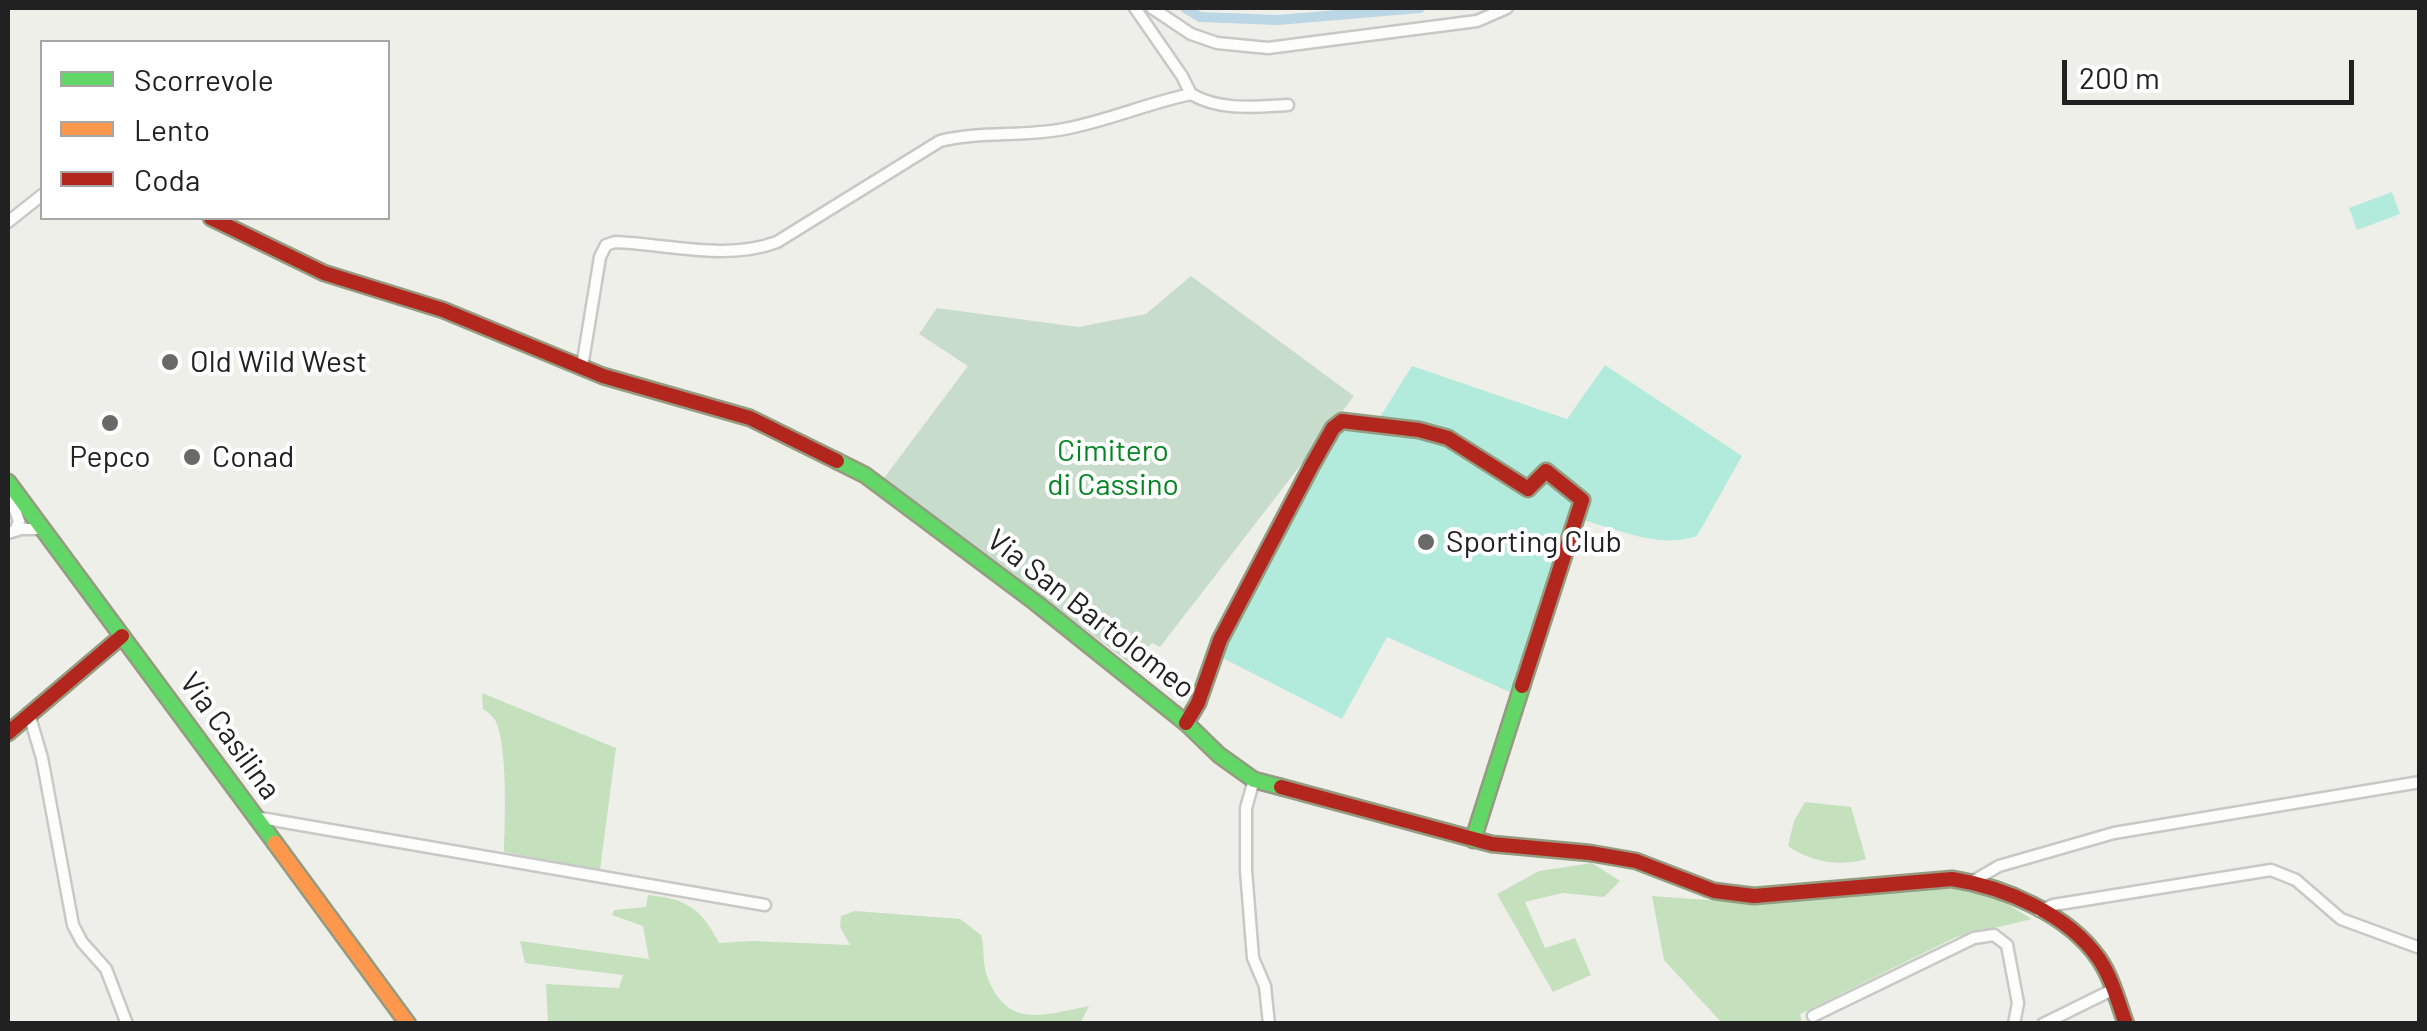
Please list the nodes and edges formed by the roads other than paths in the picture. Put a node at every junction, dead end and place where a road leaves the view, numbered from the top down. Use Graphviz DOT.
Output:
graph roads {
  1 [pos="1134,8"];
  2 [pos="1152,8"];
  3 [pos="1507,8"];
  4 [pos="1191,94"];
  5 [pos="1288,105"];
  6 [pos="40,198"];
  7 [pos="215,220"];
  8 [pos="8,222"];
  9 [pos="582,367"];
  10 [pos="8,482"];
  11 [pos="8,491"];
  12 [pos="42,529"];
  13 [pos="12,531"];
  14 [pos="122,636"];
  15 [pos="28,714"];
  16 [pos="1186,723"];
  17 [pos="8,733"];
  18 [pos="1254,780"];
  19 [pos="2420,782"];
  20 [pos="256,817"];
  21 [pos="1473,840"];
  22 [pos="1976,880"];
  23 [pos="766,905"];
  24 [pos="2039,911"];
  25 [pos="2420,948"];
  26 [pos="2114,989"];
  27 [pos="1813,1016"];
  28 [pos="127,1024"];
  29 [pos="408,1024"];
  30 [pos="1268,1024"];
  31 [pos="2014,1024"];
  32 [pos="2043,1024"];
  33 [pos="2126,1024"];
  1 -- 4 [label="street"];
  2 -- 3 [label="street"];
  4 -- 5 [label="street"];
  4 -- 9 [label="street"];
  6 -- 8 [label="street"];
  7 -- 9 [label="street, Via San Bartolomeo"];
  9 -- 16 [label="street, Via San Bartolomeo"];
  10 -- 12 [label="street, Via Casilina"];
  11 -- 13 [label="street"];
  12 -- 13 [label="street"];
  12 -- 14 [label="street, Via Casilina"];
  14 -- 15 [label="street"];
  14 -- 20 [label="street, Via Casilina"];
  15 -- 17 [label="street"];
  15 -- 28 [label="street"];
  16 -- 18 [label="street, Via San Bartolomeo"];
  16 -- 21 [label="street"];
  18 -- 21 [label="street, Via San Bartolomeo"];
  18 -- 30 [label="street"];
  19 -- 22 [label="street"];
  20 -- 23 [label="street"];
  20 -- 29 [label="street, Via Casilina"];
  21 -- 22 [label="street, Via San Bartolomeo"];
  22 -- 24 [label="street"];
  24 -- 25 [label="street"];
  24 -- 26 [label="street"];
  26 -- 32 [label="street"];
  26 -- 33 [label="street"];
  27 -- 31 [label="street"];
}
